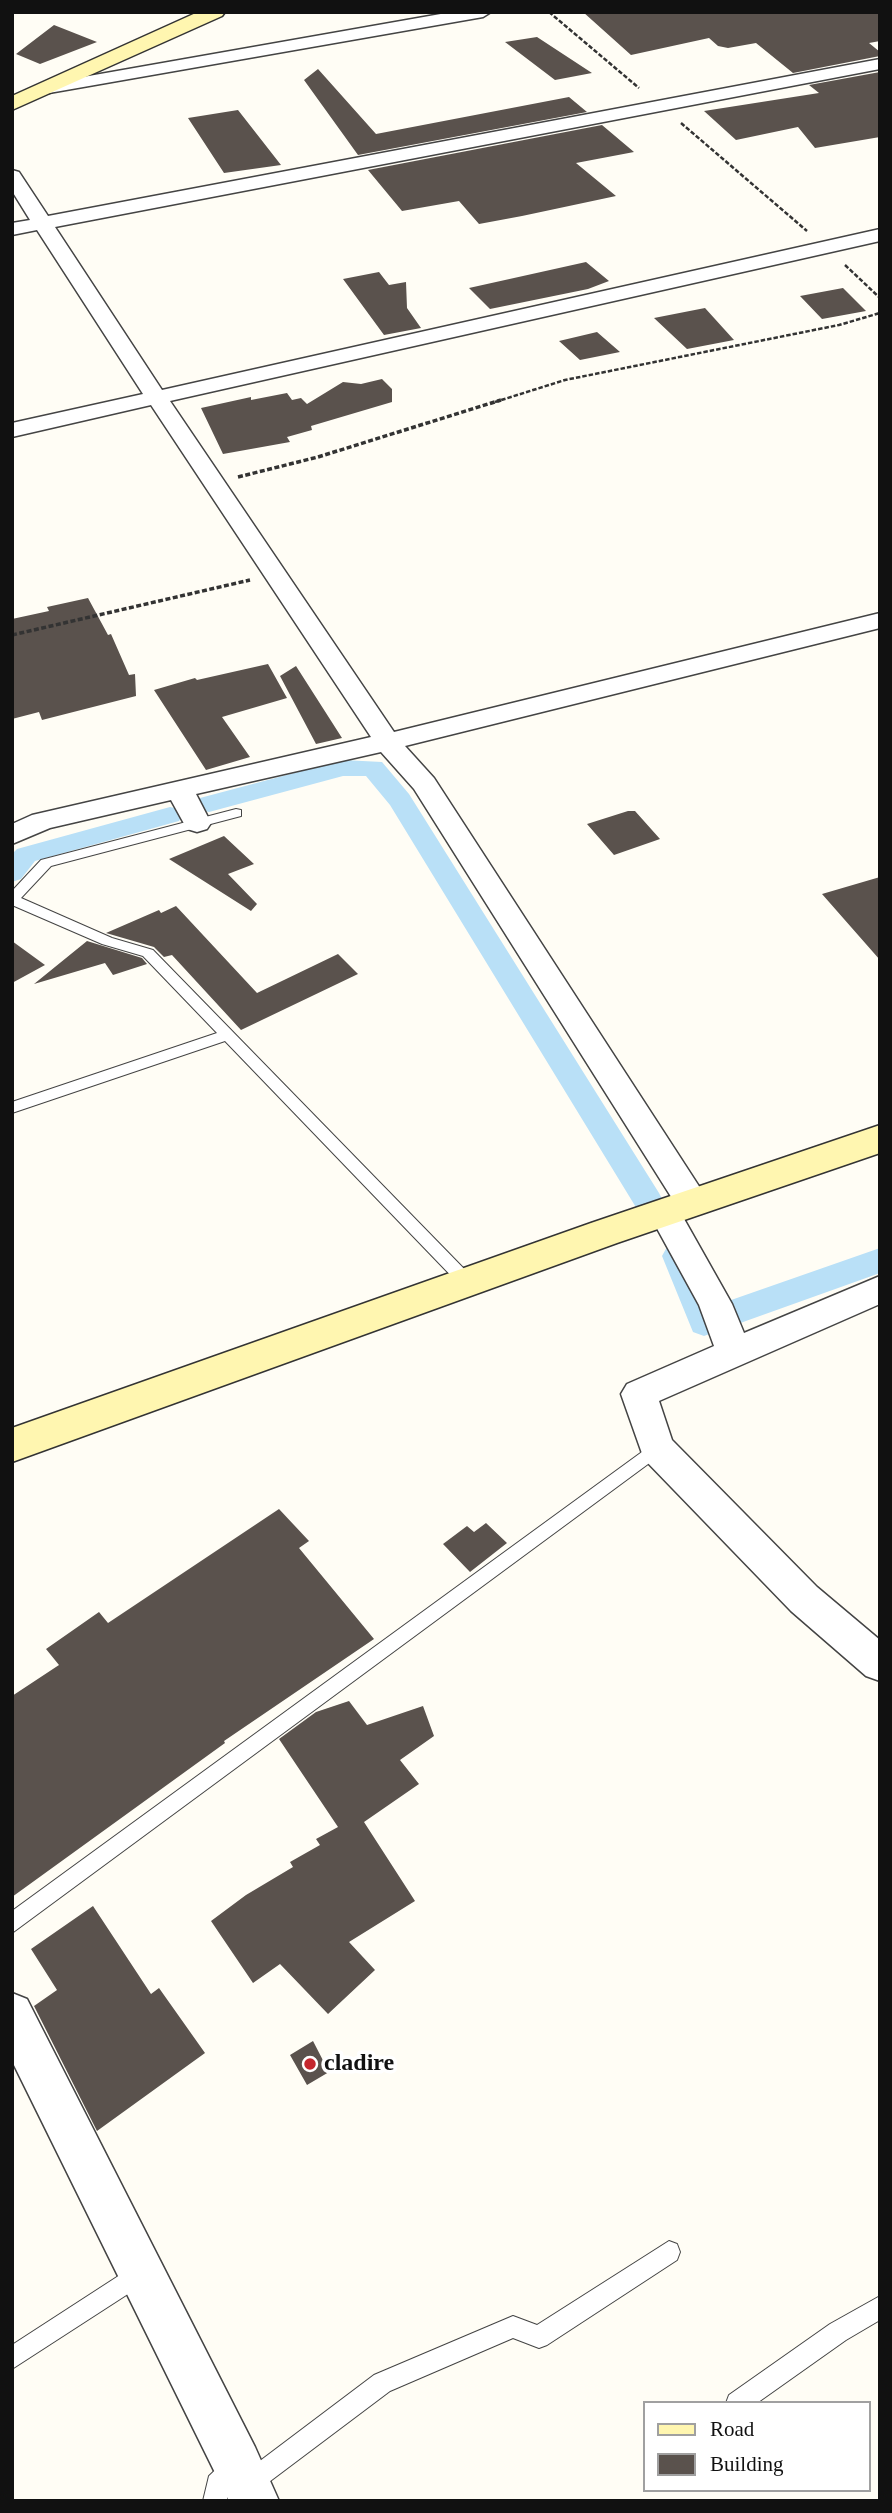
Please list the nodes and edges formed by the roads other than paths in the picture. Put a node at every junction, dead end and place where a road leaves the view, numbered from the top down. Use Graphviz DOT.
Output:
graph roads {
  1 [pos="215,12"];
  2 [pos="483,12"];
  3 [pos="880,64"];
  4 [pos="49,88"];
  5 [pos="12,104"];
  6 [pos="12,176"];
  7 [pos="44,223"];
  8 [pos="12,229"];
  9 [pos="880,235"];
  10 [pos="156,397"];
  11 [pos="12,430"];
  12 [pos="880,620"];
  13 [pos="387,741"];
  14 [pos="180,790"];
  15 [pos="236,813"];
  16 [pos="197,823"];
  17 [pos="12,835"];
  18 [pos="228,1035"];
  19 [pos="12,1108"];
  20 [pos="880,1139"];
  21 [pos="678,1208"];
  22 [pos="467,1282"];
  23 [pos="880,1289"];
  24 [pos="726,1330"];
  25 [pos="12,1445"];
  26 [pos="657,1448"];
  27 [pos="880,1664"];
  28 [pos="12,1923"];
  29 [pos="12,2014"];
  30 [pos="669,2252"];
  31 [pos="142,2272"];
  32 [pos="880,2308"];
  33 [pos="12,2358"];
  34 [pos="740,2401"];
  35 [pos="238,2487"];
  1 -- 4 [label="street"];
  2 -- 4 [label="street"];
  3 -- 7 [label="street"];
  4 -- 5 [label="street"];
  6 -- 7 [label="street"];
  7 -- 8 [label="street"];
  7 -- 10 [label="street"];
  9 -- 10 [label="street"];
  10 -- 11 [label="street"];
  10 -- 13 [label="street"];
  12 -- 13 [label="street"];
  13 -- 14 [label="street"];
  13 -- 21 [label="street"];
  14 -- 16 [label="street"];
  14 -- 17 [label="street"];
  15 -- 16 [label="lane"];
  16 -- 18 [label="lane"];
  18 -- 19 [label="lane"];
  18 -- 22 [label="lane"];
  20 -- 21 [label="street"];
  21 -- 22 [label="street"];
  21 -- 24 [label="street"];
  22 -- 25 [label="street"];
  23 -- 24 [label="street"];
  24 -- 26 [label="street"];
  26 -- 27 [label="street"];
  26 -- 28 [label="lane"];
  29 -- 31 [label="street"];
  30 -- 35 [label="lane"];
  31 -- 33 [label="lane"];
  31 -- 35 [label="street"];
  32 -- 34 [label="lane"];
}
